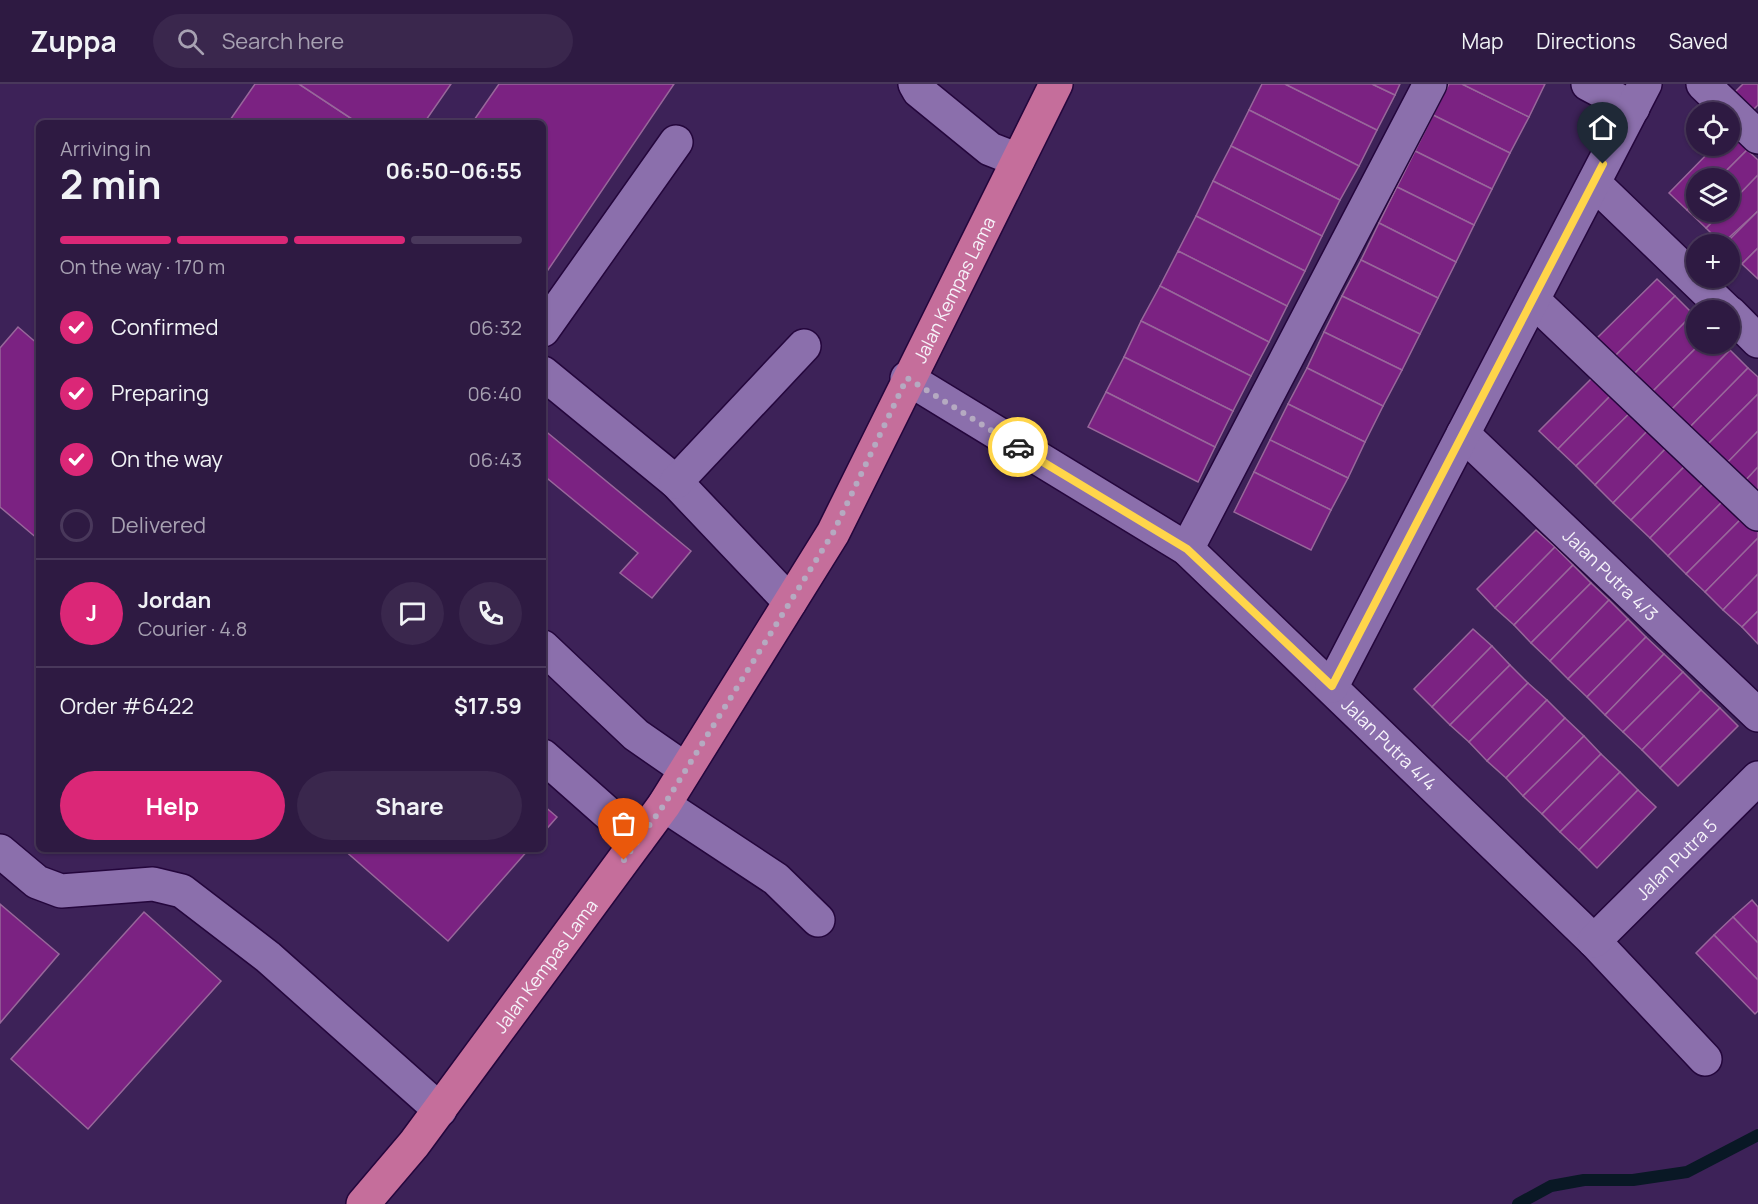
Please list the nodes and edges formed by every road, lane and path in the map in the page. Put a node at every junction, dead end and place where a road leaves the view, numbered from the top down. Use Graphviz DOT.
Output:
graph roads {
  1 [pos="915,84"];
  2 [pos="1056,84"];
  3 [pos="1430,84"];
  4 [pos="1588,84"];
  5 [pos="1703,84"];
  6 [pos="1639,96"];
  7 [pos="1758,137"];
  8 [pos="676,142"];
  9 [pos="1018,160"];
  10 [pos="1594,183"];
  11 [pos="1533,300"];
  12 [pos="1716,300"];
  13 [pos="1740,324"];
  14 [pos="546,326"];
  15 [pos="1758,341"];
  16 [pos="804,346"];
  17 [pos="546,375"];
  18 [pos="907,378"];
  19 [pos="1463,434"];
  20 [pos="676,482"];
  21 [pos="1758,514"];
  22 [pos="1187,549"];
  23 [pos="790,602"];
  24 [pos="546,650"];
  25 [pos="1332,686"];
  26 [pos="1758,715"];
  27 [pos="546,759"];
  28 [pos="685,769"];
  29 [pos="1758,778"];
  30 [pos="664,805"];
  31 [pos="638,840"];
  32 [pos="0,851"];
  33 [pos="818,920"];
  34 [pos="1594,941"];
  35 [pos="1705,1059"];
  36 [pos="440,1110"];
  37 [pos="363,1204"];
  1 -- 9 [label="street"];
  2 -- 9 [label="main road, Jalan Kempas Lama"];
  3 -- 22 [label="street"];
  4 -- 6 [label="street"];
  5 -- 7 [label="street"];
  6 -- 10 [label="street"];
  8 -- 14 [label="street"];
  9 -- 18 [label="main road, Jalan Kempas Lama"];
  10 -- 11 [label="street"];
  10 -- 12 [label="street"];
  11 -- 19 [label="street"];
  11 -- 21 [label="street"];
  13 -- 15 [label="street"];
  16 -- 20 [label="street"];
  17 -- 20 [label="street"];
  18 -- 22 [label="street, Jalan Putra 4/4"];
  18 -- 23 [label="main road, Jalan Kempas Lama"];
  19 -- 25 [label="street"];
  19 -- 26 [label="street, Jalan Putra 4/3"];
  20 -- 23 [label="street"];
  22 -- 25 [label="street, Jalan Putra 4/4"];
  23 -- 28 [label="main road, Jalan Kempas Lama"];
  24 -- 28 [label="street"];
  25 -- 34 [label="street, Jalan Putra 4/4"];
  27 -- 31 [label="street"];
  28 -- 30 [label="main road, Jalan Kempas Lama"];
  29 -- 34 [label="street, Jalan Putra 5"];
  30 -- 31 [label="main road, Jalan Kempas Lama"];
  30 -- 33 [label="street"];
  31 -- 36 [label="main road, Jalan Kempas Lama"];
  32 -- 36 [label="street"];
  34 -- 35 [label="street, Jalan Putra 4/4"];
  36 -- 37 [label="main road, Jalan Kempas Lama"];
}
